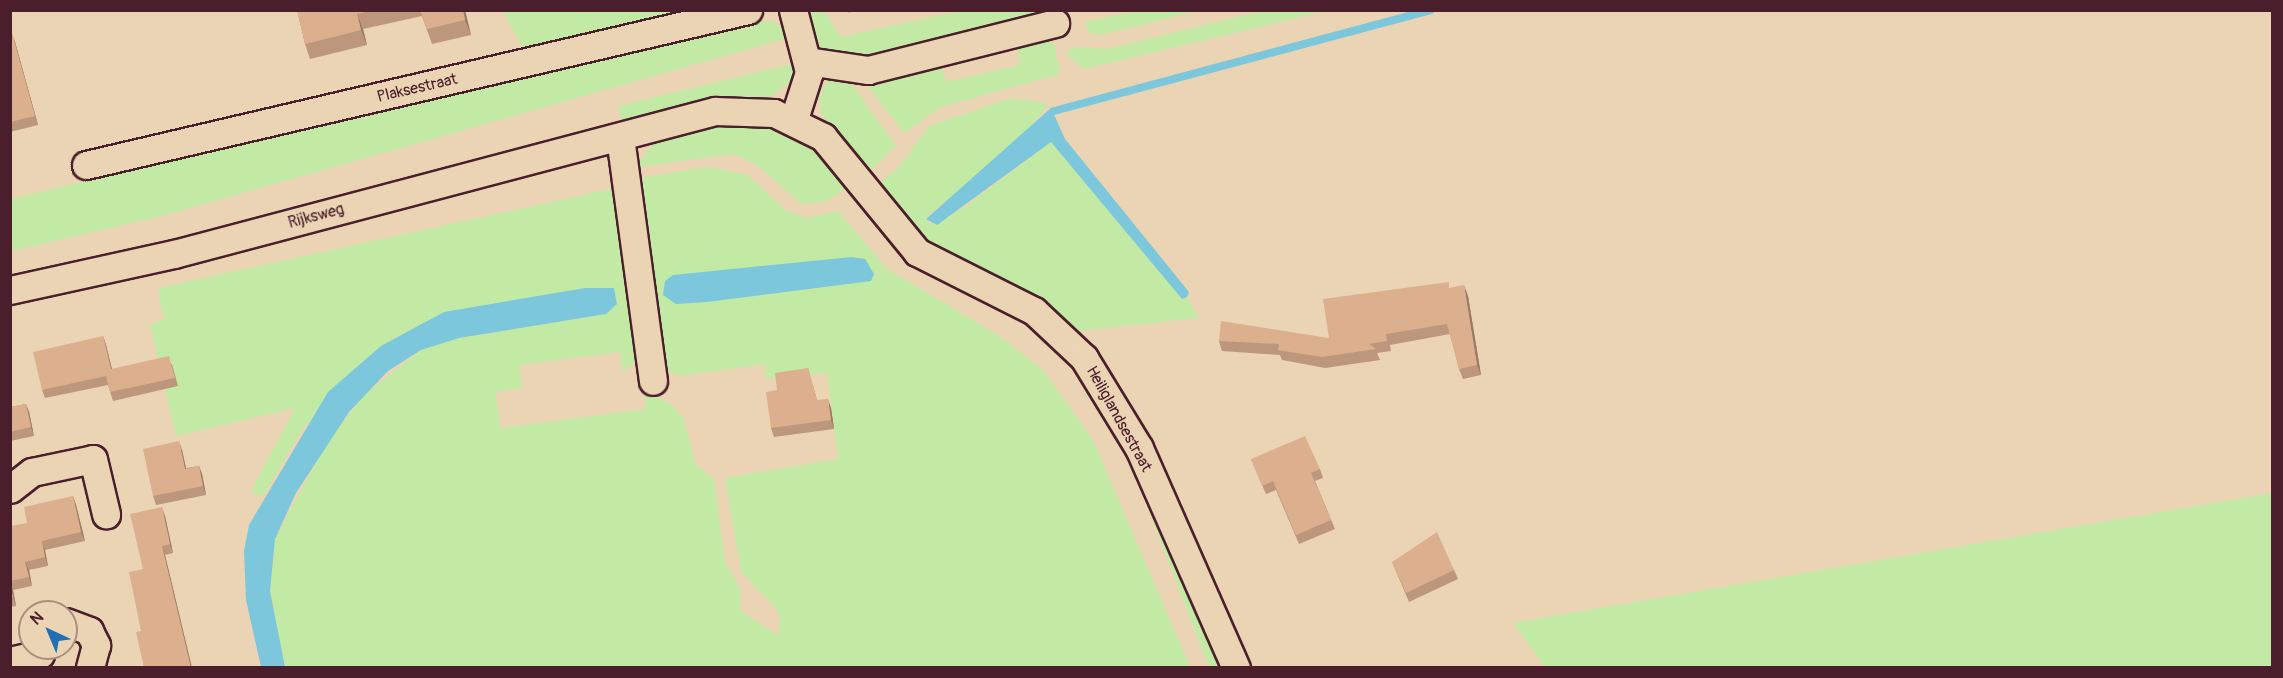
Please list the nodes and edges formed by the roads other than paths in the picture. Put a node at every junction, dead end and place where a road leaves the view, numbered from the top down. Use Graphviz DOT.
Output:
graph roads {
  1 [pos="748,10"];
  2 [pos="793,10"];
  3 [pos="1055,23"];
  4 [pos="807,61"];
  5 [pos="794,119"];
  6 [pos="620,137"];
  7 [pos="86,165"];
  8 [pos="10,290"];
  9 [pos="653,381"];
  10 [pos="10,489"];
  11 [pos="106,514"];
  12 [pos="78,627"];
  13 [pos="90,667"];
  14 [pos="1236,668"];
  1 -- 7 [label="street, Plaksestraat"];
  2 -- 4 [label="street"];
  3 -- 4 [label="street"];
  4 -- 5 [label="street"];
  5 -- 6 [label="street, Rijksweg"];
  5 -- 14 [label="street, Heiliglandsestraat"];
  6 -- 8 [label="street, Rijksweg"];
  6 -- 9 [label="street"];
  10 -- 11 [label="street"];
  12 -- 13 [label="street"];
}
